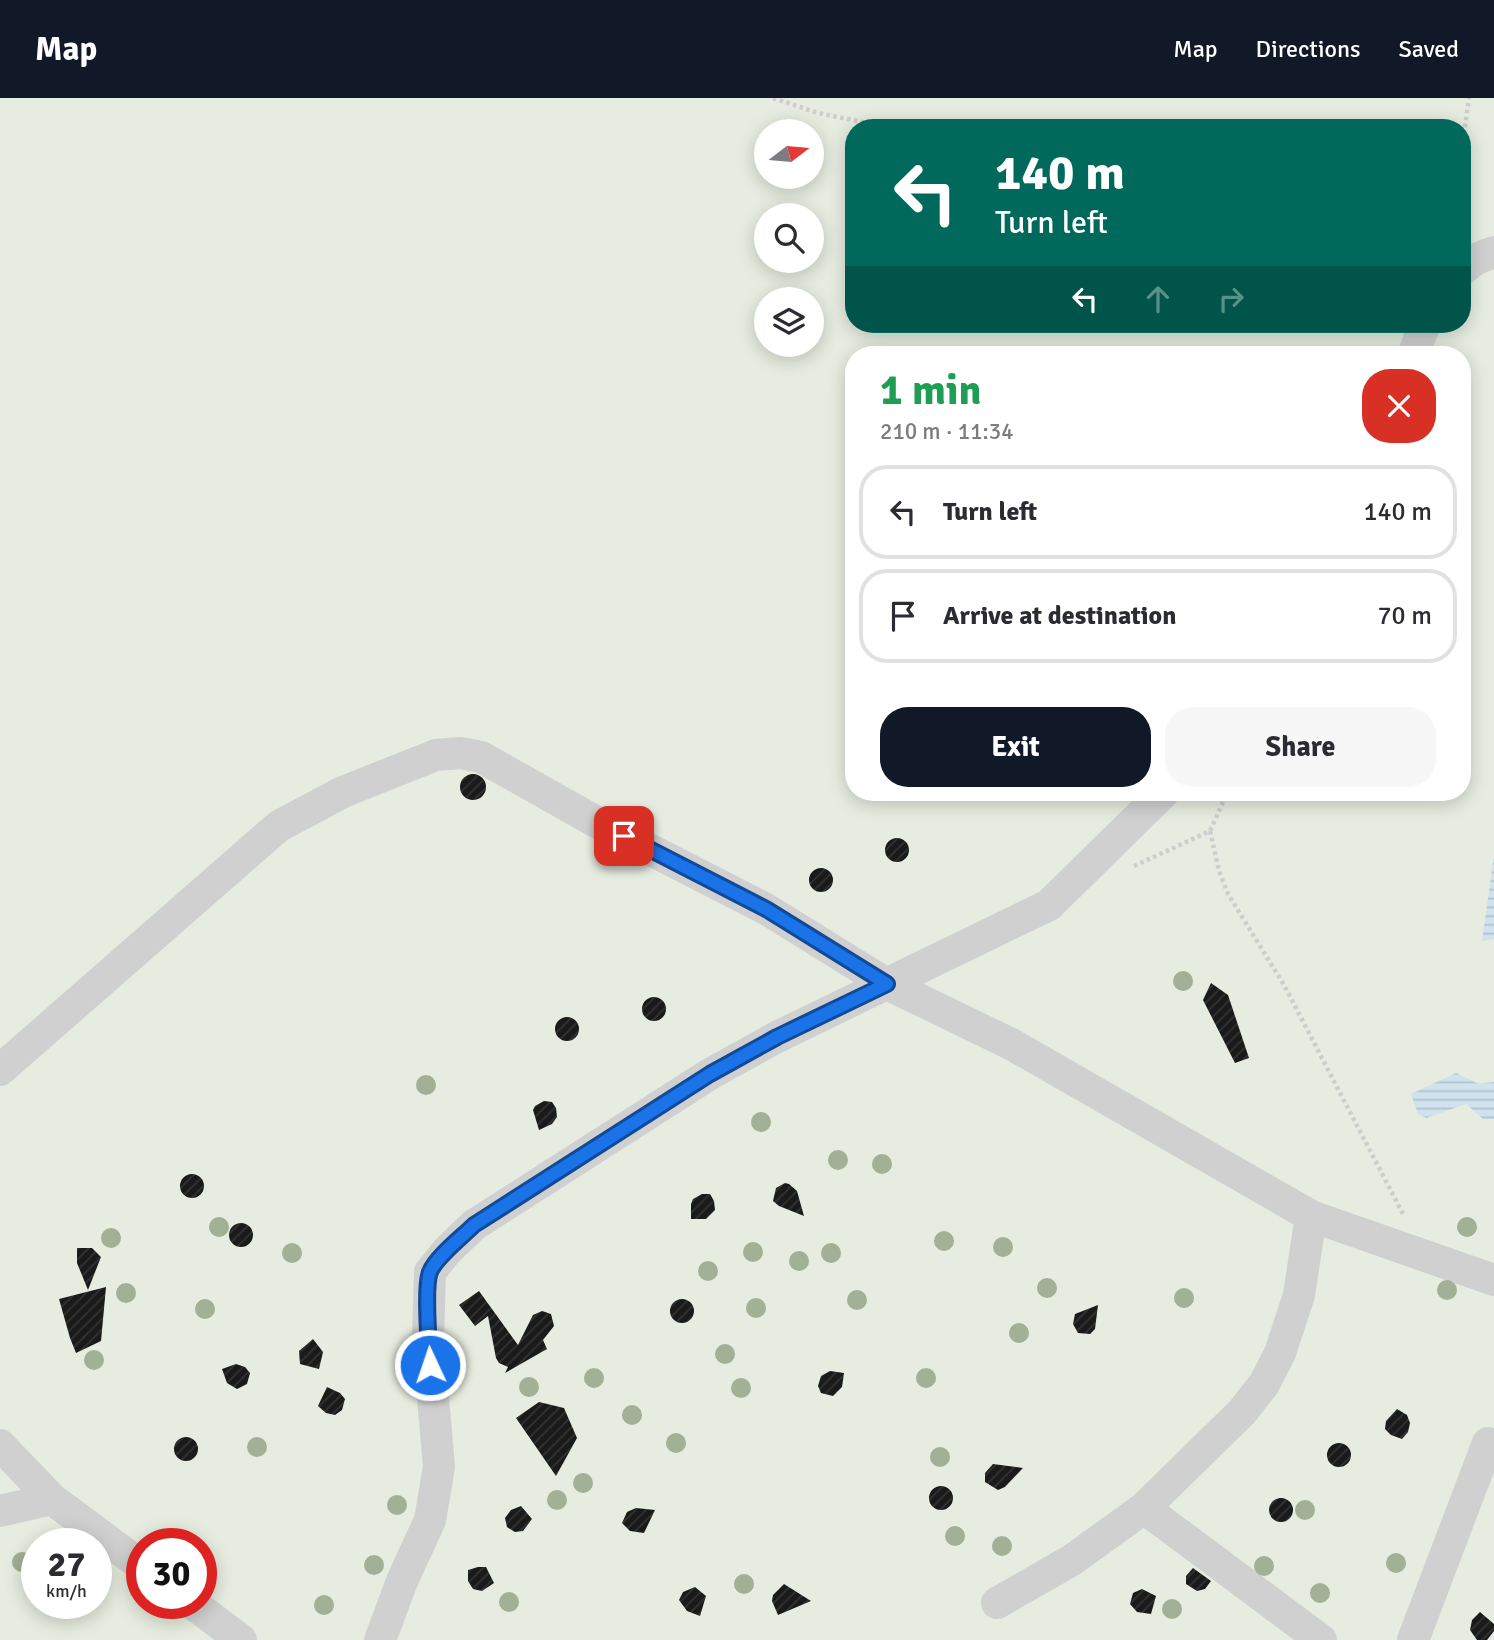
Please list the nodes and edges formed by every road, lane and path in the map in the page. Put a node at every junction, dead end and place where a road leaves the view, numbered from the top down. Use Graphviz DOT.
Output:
graph roads {
  1 [pos="773,98"];
  2 [pos="1469,98"];
  3 [pos="848,119"];
  4 [pos="1466,119"];
  5 [pos="1494,252"];
  6 [pos="1471,263"];
  7 [pos="1155,801"];
  8 [pos="1223,801"];
  9 [pos="1210,831"];
  10 [pos="1124,871"];
  11 [pos="887,984"];
  12 [pos="0,1070"];
  13 [pos="1311,1216"];
  14 [pos="1424,1255"];
  15 [pos="1494,1280"];
  16 [pos="1492,1439"];
  17 [pos="0,1445"];
  18 [pos="52,1499"];
  19 [pos="1144,1508"];
  20 [pos="0,1511"];
  21 [pos="126,1554"];
  22 [pos="998,1602"];
  23 [pos="213,1619"];
  24 [pos="241,1640"];
  25 [pos="380,1640"];
  26 [pos="1321,1640"];
  27 [pos="1413,1640"];
  1 -- 3 [label="path"];
  2 -- 4 [label="path"];
  5 -- 6 [label="street"];
  7 -- 11 [label="street"];
  8 -- 9 [label="path"];
  9 -- 10 [label="path"];
  9 -- 14 [label="path"];
  11 -- 12 [label="street"];
  11 -- 13 [label="street"];
  11 -- 25 [label="street"];
  13 -- 14 [label="street"];
  13 -- 19 [label="street"];
  14 -- 15 [label="street"];
  16 -- 27 [label="street"];
  17 -- 18 [label="street"];
  18 -- 20 [label="street"];
  18 -- 21 [label="street"];
  19 -- 22 [label="street"];
  19 -- 26 [label="street"];
  23 -- 24 [label="street"];
}
